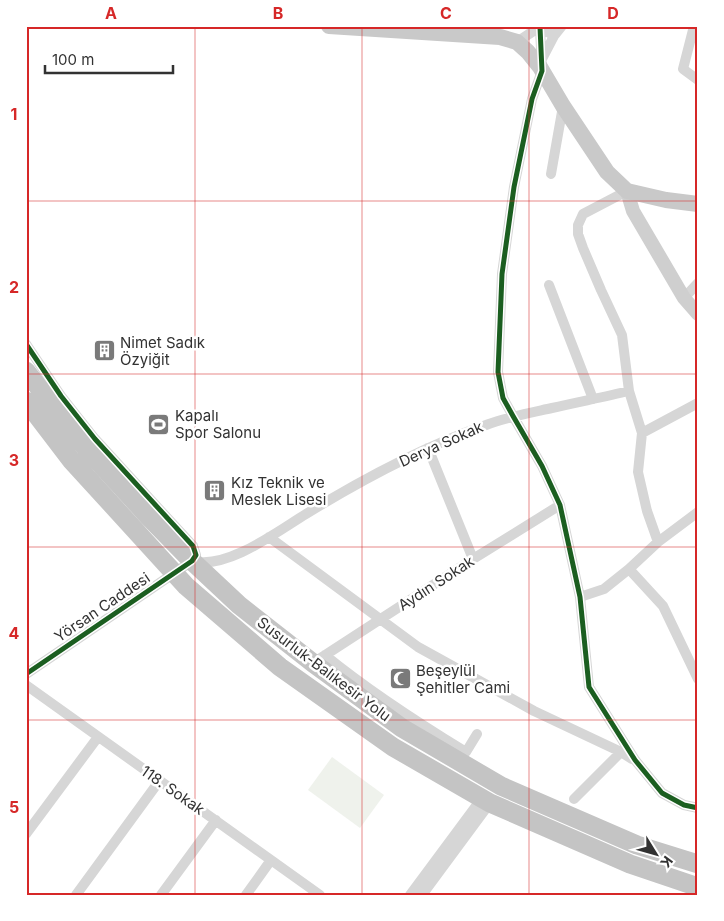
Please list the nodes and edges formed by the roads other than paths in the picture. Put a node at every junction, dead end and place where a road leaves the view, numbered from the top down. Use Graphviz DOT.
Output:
graph roads {
  1 [pos="329,26"];
  2 [pos="562,26"];
  3 [pos="694,26"];
  4 [pos="357,27"];
  5 [pos="540,27"];
  6 [pos="554,36"];
  7 [pos="517,42"];
  8 [pos="542,65"];
  9 [pos="698,80"];
  10 [pos="563,106"];
  11 [pos="551,174"];
  12 [pos="627,191"];
  13 [pos="698,204"];
  14 [pos="698,283"];
  15 [pos="549,286"];
  16 [pos="684,298"];
  17 [pos="698,314"];
  18 [pos="26,344"];
  19 [pos="26,371"];
  20 [pos="630,391"];
  21 [pos="593,399"];
  22 [pos="26,401"];
  23 [pos="698,403"];
  24 [pos="513,416"];
  25 [pos="642,433"];
  26 [pos="428,448"];
  27 [pos="560,506"];
  28 [pos="698,512"];
  29 [pos="269,537"];
  30 [pos="658,542"];
  31 [pos="193,554"];
  32 [pos="473,559"];
  33 [pos="628,569"];
  34 [pos="180,579"];
  35 [pos="580,597"];
  36 [pos="380,620"];
  37 [pos="274,632"];
  38 [pos="319,659"];
  39 [pos="26,674"];
  40 [pos="698,680"];
  41 [pos="26,685"];
  42 [pos="616,730"];
  43 [pos="477,734"];
  44 [pos="98,737"];
  45 [pos="604,744"];
  46 [pos="621,752"];
  47 [pos="635,760"];
  48 [pos="160,780"];
  49 [pos="574,799"];
  50 [pos="486,801"];
  51 [pos="698,808"];
  52 [pos="216,820"];
  53 [pos="26,834"];
  54 [pos="271,860"];
  55 [pos="698,864"];
  56 [pos="698,887"];
  57 [pos="76,895"];
  58 [pos="162,895"];
  59 [pos="246,895"];
  60 [pos="320,895"];
  61 [pos="410,895"];
  62 [pos="422,895"];
  1 -- 4 [label="main road"];
  2 -- 6 [label="street"];
  3 -- 9 [label="street"];
  4 -- 7 [label="main road"];
  5 -- 6 [label="street"];
  5 -- 7 [label="street"];
  5 -- 8 [label="street"];
  6 -- 8 [label="street"];
  7 -- 8 [label="main road"];
  8 -- 10 [label="main road"];
  8 -- 24 [label="street"];
  10 -- 11 [label="street"];
  10 -- 12 [label="main road"];
  12 -- 13 [label="main road"];
  12 -- 16 [label="street"];
  12 -- 20 [label="street"];
  14 -- 16 [label="street"];
  15 -- 21 [label="street"];
  16 -- 17 [label="street"];
  18 -- 31 [label="street"];
  19 -- 31 [label="highway, Susurluk-Balıkesir Yolu"];
  20 -- 21 [label="street, Derya Sokak"];
  20 -- 25 [label="street"];
  21 -- 24 [label="street, Derya Sokak"];
  22 -- 34 [label="highway, Susurluk-Balıkesir Yolu"];
  23 -- 25 [label="street"];
  24 -- 26 [label="street, Derya Sokak"];
  24 -- 27 [label="street"];
  25 -- 30 [label="street"];
  26 -- 29 [label="street, Derya Sokak"];
  26 -- 32 [label="street"];
  27 -- 32 [label="street, Aydın Sokak"];
  27 -- 35 [label="street"];
  28 -- 30 [label="street"];
  29 -- 31 [label="street, Derya Sokak"];
  29 -- 36 [label="street"];
  30 -- 33 [label="street"];
  31 -- 34 [label="street, Yörsan Caddesi"];
  31 -- 37 [label="highway, Susurluk-Balıkesir Yolu"];
  32 -- 36 [label="street, Aydın Sokak"];
  33 -- 35 [label="street"];
  33 -- 40 [label="street"];
  34 -- 37 [label="highway"];
  34 -- 39 [label="street, Yörsan Caddesi"];
  34 -- 50 [label="highway, Susurluk-Balıkesir Yolu"];
  35 -- 42 [label="street"];
  36 -- 38 [label="street, Aydın Sokak"];
  36 -- 45 [label="street"];
  37 -- 38 [label="highway, Susurluk-Balıkesir Yolu"];
  38 -- 43 [label="street"];
  38 -- 55 [label="highway, Susurluk-Balıkesir Yolu"];
  41 -- 44 [label="street, 118. Sokak"];
  42 -- 45 [label="street"];
  42 -- 47 [label="street"];
  44 -- 48 [label="street, 118. Sokak"];
  44 -- 53 [label="street"];
  45 -- 46 [label="street"];
  46 -- 47 [label="street"];
  46 -- 49 [label="street"];
  47 -- 51 [label="street"];
  48 -- 52 [label="street, 118. Sokak"];
  48 -- 57 [label="street"];
  50 -- 56 [label="highway, Susurluk-Balıkesir Yolu"];
  50 -- 61 [label="street"];
  50 -- 62 [label="street"];
  52 -- 54 [label="street, 118. Sokak"];
  52 -- 58 [label="street"];
  54 -- 59 [label="street"];
  54 -- 60 [label="street, 118. Sokak"];
}
